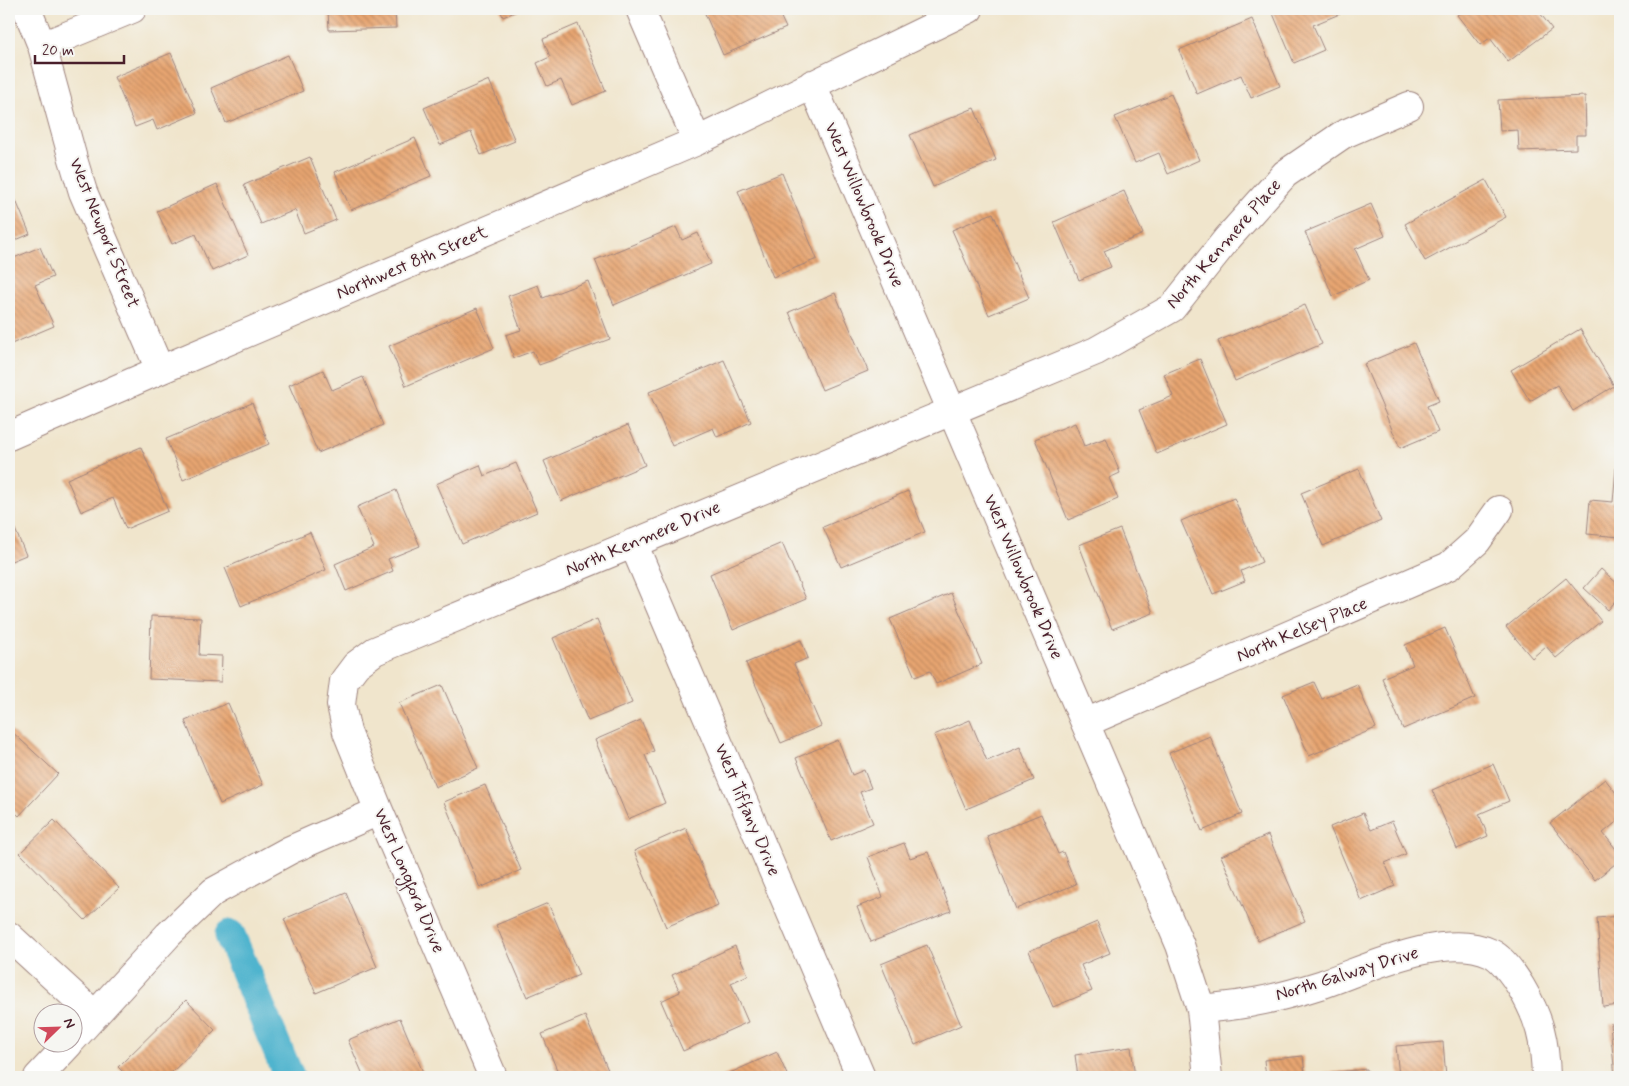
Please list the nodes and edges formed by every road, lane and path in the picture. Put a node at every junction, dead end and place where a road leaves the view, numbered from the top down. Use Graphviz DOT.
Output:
graph roads {
  1 [pos="28,9"];
  2 [pos="132,9"];
  3 [pos="640,9"];
  4 [pos="970,9"];
  5 [pos="42,46"];
  6 [pos="812,84"];
  7 [pos="1409,106"];
  8 [pos="697,141"];
  9 [pos="160,370"];
  10 [pos="952,412"];
  11 [pos="9,436"];
  12 [pos="1499,510"];
  13 [pos="633,543"];
  14 [pos="344,681"];
  15 [pos="1086,723"];
  16 [pos="379,811"];
  17 [pos="9,936"];
  18 [pos="1201,1009"];
  19 [pos="95,1015"];
  20 [pos="82,1029"];
  21 [pos="60,1054"];
  22 [pos="38,1077"];
  23 [pos="493,1077"];
  24 [pos="861,1077"];
  25 [pos="1208,1077"];
  26 [pos="1546,1077"];
  1 -- 5 [label="street, West Newport Street"];
  2 -- 5 [label="street"];
  3 -- 8 [label="street"];
  4 -- 6 [label="street, Northwest 8th Street"];
  5 -- 9 [label="street, West Newport Street"];
  6 -- 8 [label="street, Northwest 8th Street"];
  6 -- 10 [label="street, West Willowbrook Drive"];
  7 -- 10 [label="street, North Kenmere Place"];
  8 -- 9 [label="street, Northwest 8th Street"];
  9 -- 11 [label="street, Northwest 8th Street"];
  10 -- 13 [label="street, North Kenmere Drive"];
  10 -- 15 [label="street, West Willowbrook Drive"];
  12 -- 15 [label="street, North Kelsey Place"];
  13 -- 14 [label="street, North Kenmere Drive"];
  13 -- 24 [label="street, West Tiffany Drive"];
  14 -- 16 [label="street, West Longford Drive"];
  15 -- 18 [label="street, West Willowbrook Drive"];
  16 -- 19 [label="street"];
  16 -- 23 [label="street, West Longford Drive"];
  17 -- 19 [label="street"];
  18 -- 25 [label="street, West Willowbrook Drive"];
  18 -- 26 [label="street, North Galway Drive"];
  19 -- 20 [label="street"];
  21 -- 22 [label="street"];
}
